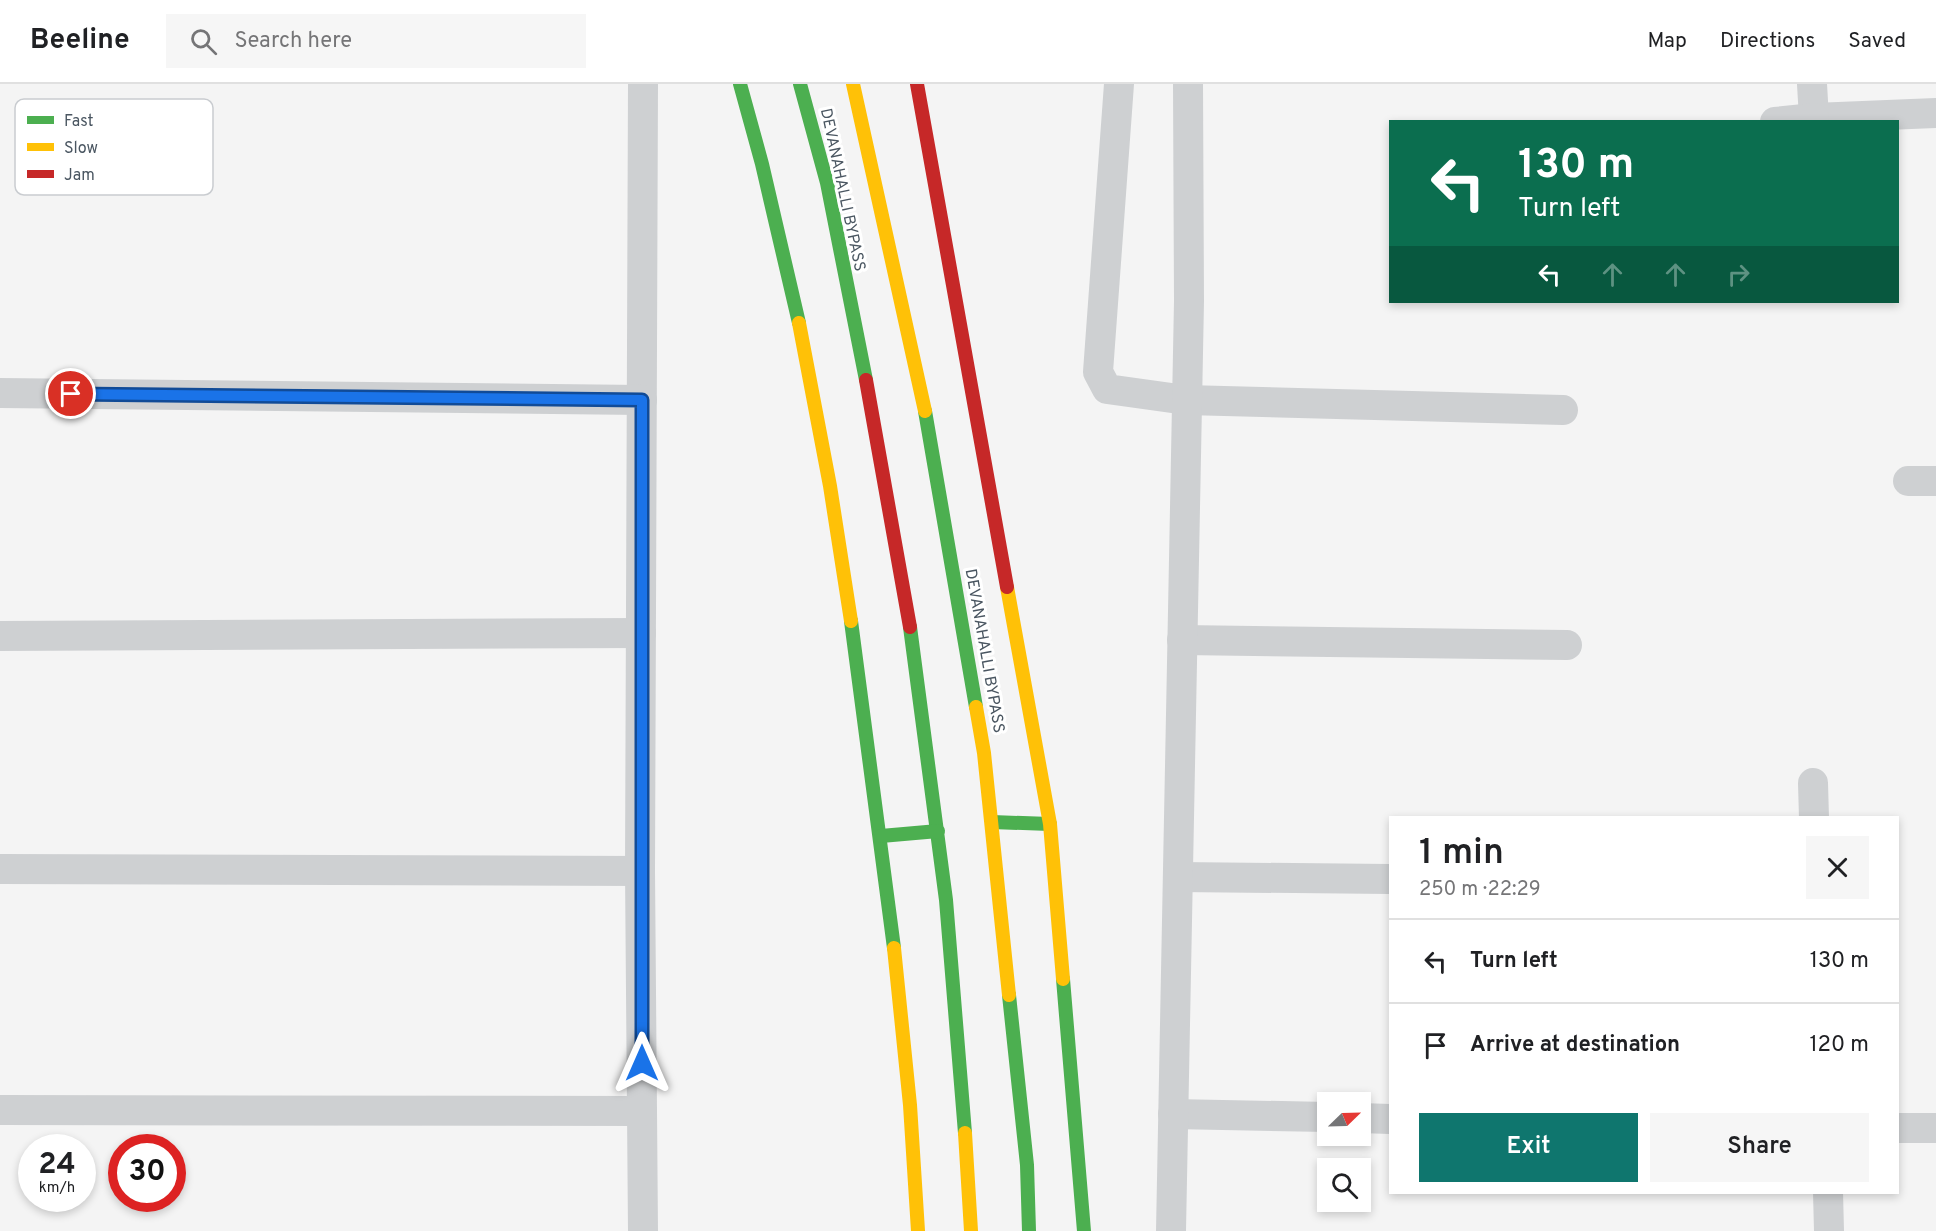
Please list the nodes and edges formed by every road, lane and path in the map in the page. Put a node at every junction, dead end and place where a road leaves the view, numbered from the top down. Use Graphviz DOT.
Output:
graph roads {
  1 [pos="643,84"];
  2 [pos="740,84"];
  3 [pos="800,84"];
  4 [pos="853,84"];
  5 [pos="916,84"];
  6 [pos="1119,84"];
  7 [pos="1188,84"];
  8 [pos="1812,84"];
  9 [pos="1936,113"];
  10 [pos="1814,118"];
  11 [pos="1794,120"];
  12 [pos="0,393"];
  13 [pos="642,400"];
  14 [pos="1186,400"];
  15 [pos="1563,410"];
  16 [pos="641,633"];
  17 [pos="0,636"];
  18 [pos="1182,640"];
  19 [pos="1567,645"];
  20 [pos="1813,783"];
  21 [pos="1814,816"];
  22 [pos="992,822"];
  23 [pos="1050,824"];
  24 [pos="938,831"];
  25 [pos="881,836"];
  26 [pos="0,868"];
  27 [pos="640,871"];
  28 [pos="1178,877"];
  29 [pos="1389,879"];
  30 [pos="0,1110"];
  31 [pos="642,1111"];
  32 [pos="1173,1114"];
  33 [pos="1317,1117"];
  34 [pos="1371,1118"];
  35 [pos="1389,1119"];
  36 [pos="1899,1128"];
  37 [pos="1936,1128"];
  38 [pos="1828,1194"];
  39 [pos="643,1231"];
  40 [pos="918,1231"];
  41 [pos="971,1231"];
  42 [pos="1029,1231"];
  43 [pos="1084,1231"];
  44 [pos="1171,1231"];
  45 [pos="1829,1231"];
  1 -- 13 [label="street"];
  2 -- 25 [label="main road"];
  3 -- 24 [label="main road, DEVANAHALLI BYPASS"];
  4 -- 22 [label="main road, DEVANAHALLI BYPASS"];
  5 -- 23 [label="main road"];
  6 -- 14 [label="street"];
  7 -- 14 [label="street"];
  8 -- 10 [label="street"];
  9 -- 10 [label="street"];
  10 -- 11 [label="street"];
  12 -- 13 [label="street"];
  13 -- 16 [label="street"];
  14 -- 15 [label="street"];
  14 -- 18 [label="street"];
  16 -- 17 [label="street"];
  16 -- 27 [label="street"];
  18 -- 19 [label="street"];
  18 -- 28 [label="street"];
  20 -- 21 [label="street"];
  22 -- 23 [label="main road"];
  22 -- 42 [label="main road, DEVANAHALLI BYPASS"];
  23 -- 43 [label="main road"];
  24 -- 25 [label="main road"];
  24 -- 41 [label="main road, DEVANAHALLI BYPASS"];
  25 -- 40 [label="main road"];
  26 -- 27 [label="street"];
  27 -- 31 [label="street"];
  28 -- 29 [label="street"];
  28 -- 32 [label="street"];
  30 -- 31 [label="street"];
  31 -- 39 [label="street"];
  32 -- 33 [label="street"];
  32 -- 44 [label="street"];
  34 -- 35 [label="street"];
  36 -- 37 [label="street"];
  38 -- 45 [label="street"];
}
